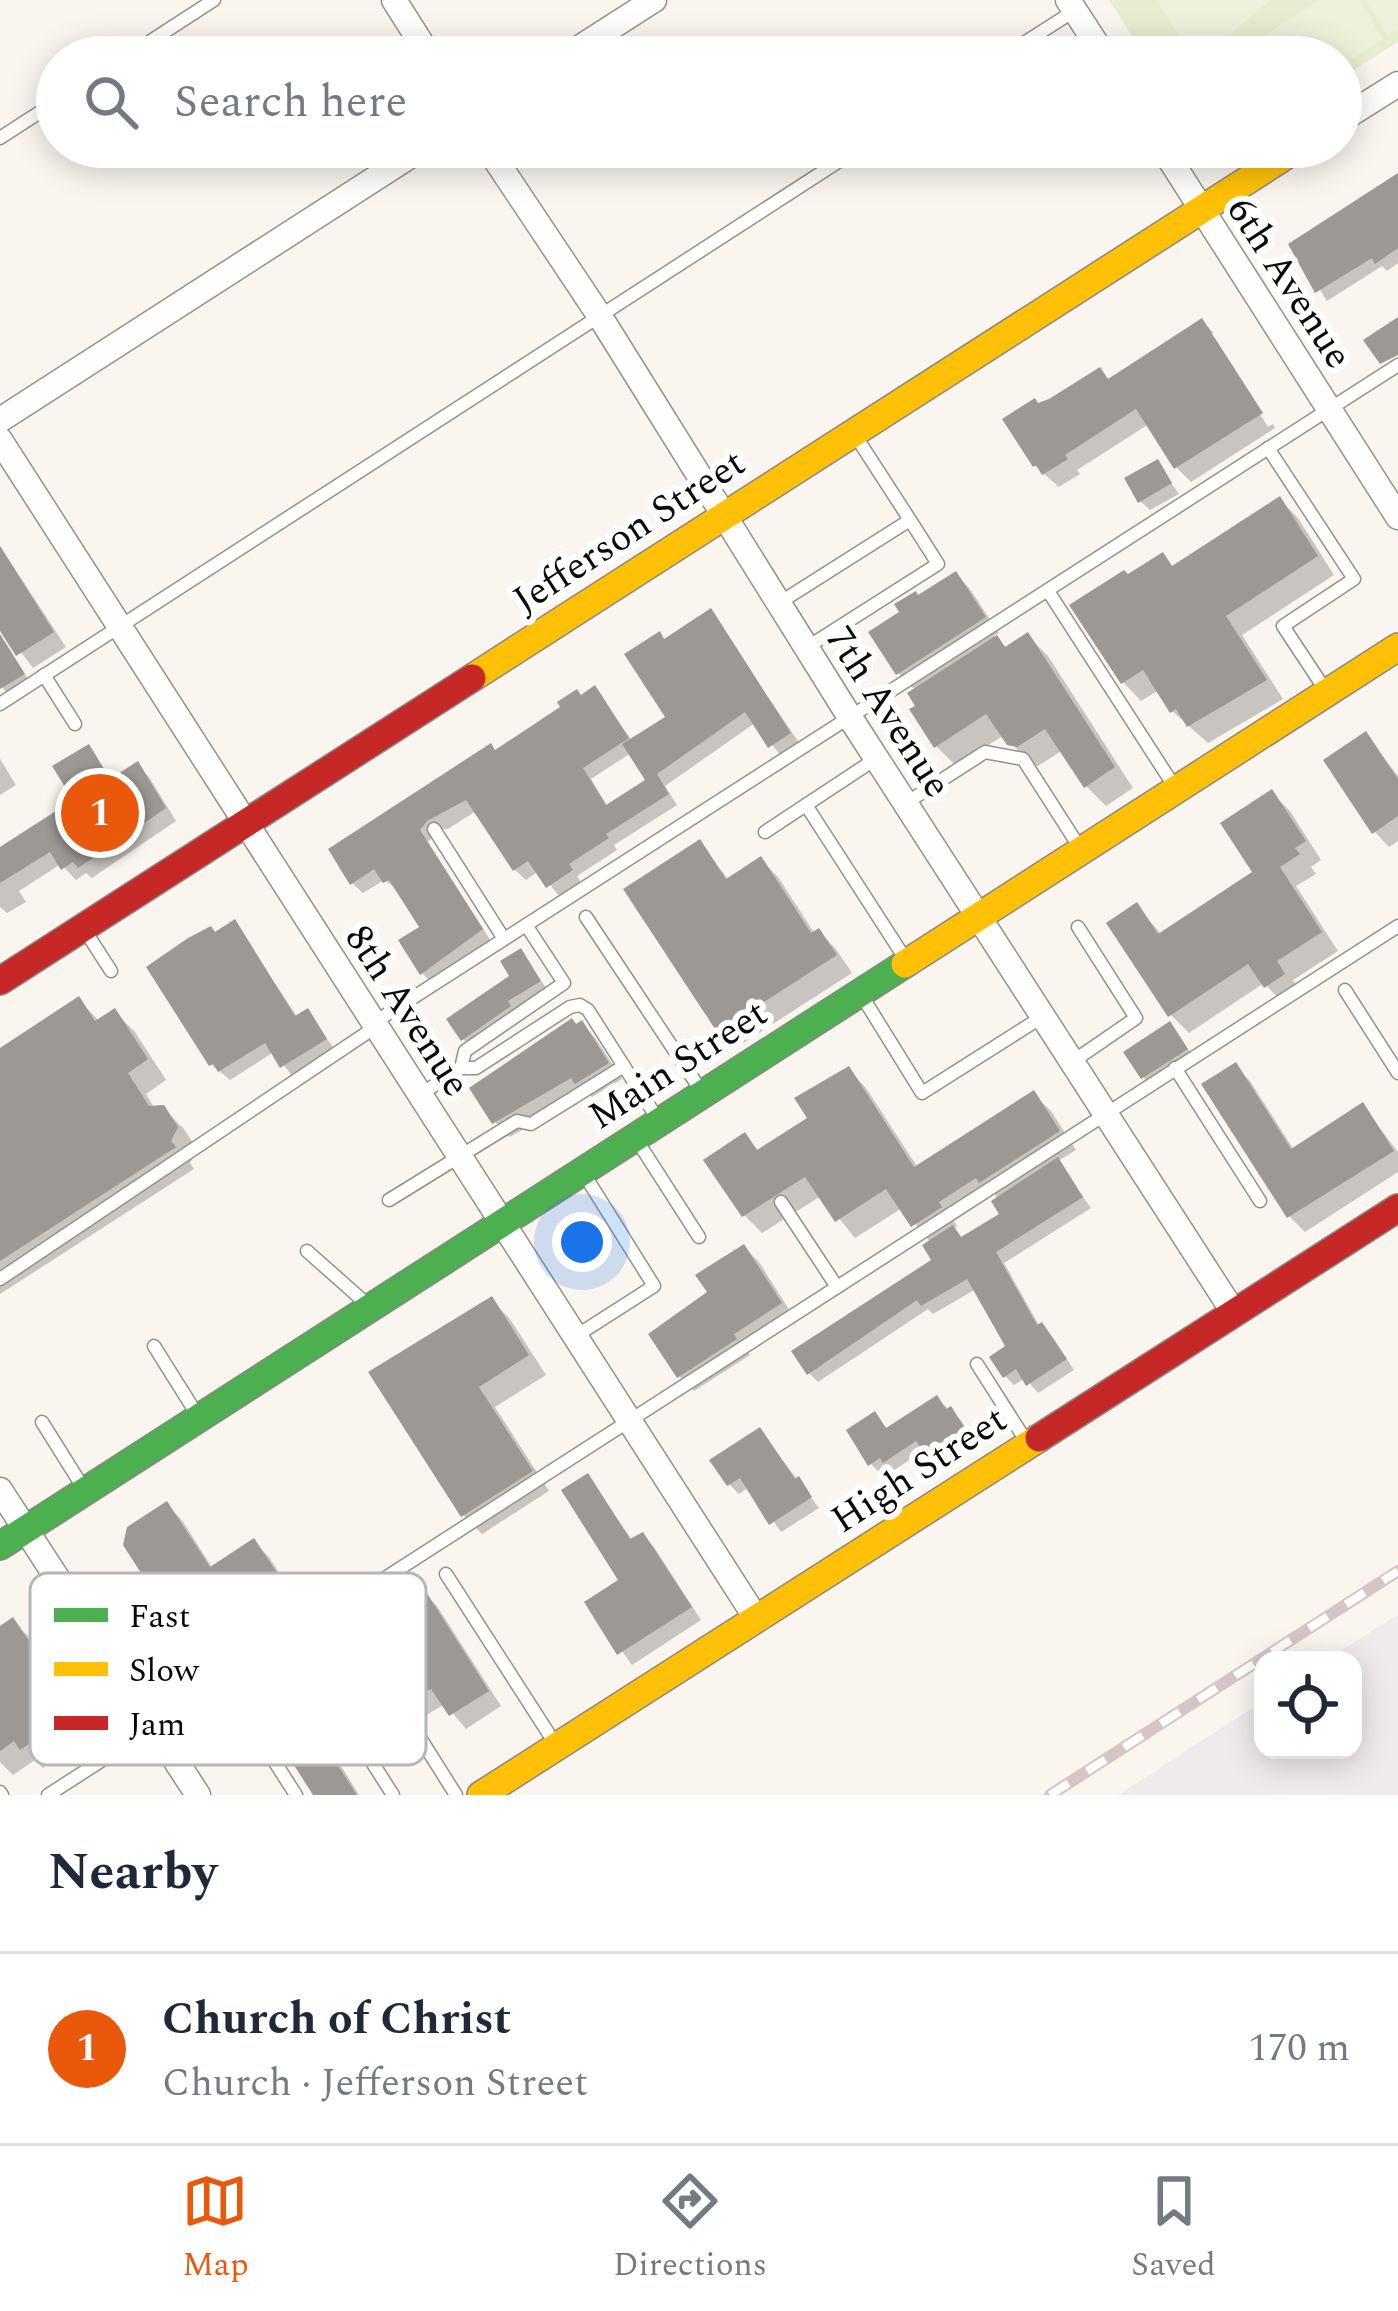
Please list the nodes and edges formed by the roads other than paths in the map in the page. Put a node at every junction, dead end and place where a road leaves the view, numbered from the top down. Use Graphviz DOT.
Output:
graph roads {
  1 [pos="214,0"];
  2 [pos="394,0"];
  3 [pos="654,0"];
  4 [pos="1072,5"];
  5 [pos="158,36"];
  6 [pos="417,36"];
  7 [pos="598,36"];
  8 [pos="1030,36"];
  9 [pos="1092,36"];
  10 [pos="1398,84"];
  11 [pos="1362,107"];
  12 [pos="36,114"];
  13 [pos="0,137"];
  14 [pos="391,168"];
  15 [pos="501,168"];
  16 [pos="828,168"];
  17 [pos="1176,168"];
  18 [pos="1266,168"];
  19 [pos="1202,209"];
  20 [pos="599,315"];
  21 [pos="1398,364"];
  22 [pos="1330,410"];
  23 [pos="0,420"];
  24 [pos="853,431"];
  25 [pos="0,440"];
  26 [pos="1268,448"];
  27 [pos="722,515"];
  28 [pos="1398,517"];
  29 [pos="910,520"];
  30 [pos="1048,591"];
  31 [pos="778,604"];
  32 [pos="120,626"];
  33 [pos="1398,647"];
  34 [pos="806,648"];
  35 [pos="44,675"];
  36 [pos="1327,692"];
  37 [pos="0,704"];
  38 [pos="851,718"];
  39 [pos="75,724"];
  40 [pos="877,758"];
  41 [pos="1176,789"];
  42 [pos="906,803"];
  43 [pos="806,805"];
  44 [pos="245,822"];
  45 [pos="434,829"];
  46 [pos="765,832"];
  47 [pos="1081,850"];
  48 [pos="978,916"];
  49 [pos="586,917"];
  50 [pos="526,925"];
  51 [pos="1398,926"];
  52 [pos="1078,927"];
  53 [pos="83,928"];
  54 [pos="504,939"];
  55 [pos="907,962"];
  56 [pos="111,970"];
  57 [pos="0,981"];
  58 [pos="1345,990"];
  59 [pos="860,992"];
  60 [pos="1042,1017"];
  61 [pos="377,1024"];
  62 [pos="1072,1062"];
  63 [pos="624,1066"];
  64 [pos="461,1068"];
  65 [pos="1175,1068"];
  66 [pos="1398,1073"];
  67 [pos="702,1093"];
  68 [pos="421,1094"];
  69 [pos="1105,1113"];
  70 [pos="659,1121"];
  71 [pos="635,1136"];
  72 [pos="460,1157"];
  73 [pos="581,1171"];
  74 [pos="389,1200"];
  75 [pos="1260,1201"];
  76 [pos="782,1202"];
  77 [pos="1398,1208"];
  78 [pos="501,1221"];
  79 [pos="698,1237"];
  80 [pos="307,1251"];
  81 [pos="0,1280"];
  82 [pos="837,1287"];
  83 [pos="370,1307"];
  84 [pos="1234,1313"];
  85 [pos="574,1337"];
  86 [pos="154,1346"];
  87 [pos="977,1364"];
  88 [pos="199,1418"];
  89 [pos="42,1422"];
  90 [pos="630,1423"];
  91 [pos="1028,1444"];
  92 [pos="0,1490"];
  93 [pos="85,1490"];
  94 [pos="25,1529"];
  95 [pos="0,1546"];
  96 [pos="54,1573"];
  97 [pos="396,1573"];
  98 [pos="446,1574"];
  99 [pos="756,1618"];
  100 [pos="557,1746"];
  101 [pos="426,1747"];
  102 [pos="95,1765"];
  103 [pos="178,1765"];
  104 [pos="277,1765"];
  105 [pos="373,1765"];
  106 [pos="70,1781"];
  107 [pos="48,1795"];
  108 [pos="80,1795"];
  109 [pos="198,1795"];
  110 [pos="296,1795"];
  111 [pos="393,1795"];
  112 [pos="456,1795"];
  113 [pos="482,1795"];
  1 -- 5 [label="lane"];
  2 -- 6 [label="street"];
  3 -- 7 [label="street"];
  4 -- 8 [label="lane"];
  4 -- 9 [label="street"];
  10 -- 11 [label="street"];
  12 -- 13 [label="lane"];
  14 -- 23 [label="street"];
  15 -- 20 [label="street, 7th Avenue"];
  16 -- 20 [label="lane"];
  17 -- 19 [label="street, 6th Avenue"];
  18 -- 19 [label="street, Jefferson Street"];
  19 -- 22 [label="street, 6th Avenue"];
  19 -- 24 [label="street, Jefferson Street"];
  20 -- 27 [label="street, 7th Avenue"];
  20 -- 32 [label="lane"];
  21 -- 22 [label="lane"];
  22 -- 26 [label="lane"];
  22 -- 28 [label="street, 6th Avenue"];
  24 -- 27 [label="street, Jefferson Street"];
  24 -- 29 [label="lane"];
  25 -- 32 [label="street, 8th Avenue"];
  26 -- 30 [label="lane"];
  26 -- 36 [label="lane"];
  27 -- 31 [label="street, 7th Avenue"];
  27 -- 44 [label="street, Jefferson Street"];
  29 -- 31 [label="lane"];
  29 -- 34 [label="lane"];
  30 -- 38 [label="lane"];
  30 -- 41 [label="lane"];
  31 -- 34 [label="street, 7th Avenue"];
  32 -- 35 [label="lane"];
  32 -- 44 [label="street, 8th Avenue"];
  33 -- 36 [label="street, Main Street"];
  34 -- 38 [label="street, 7th Avenue"];
  35 -- 37 [label="lane"];
  35 -- 39 [label="lane"];
  36 -- 41 [label="street, Main Street"];
  38 -- 40 [label="street, 7th Avenue"];
  38 -- 50 [label="lane"];
  40 -- 42 [label="street, 7th Avenue"];
  40 -- 43 [label="lane"];
  41 -- 47 [label="street, Main Street"];
  42 -- 47 [label="lane"];
  42 -- 48 [label="street, 7th Avenue"];
  43 -- 46 [label="lane"];
  43 -- 55 [label="lane"];
  44 -- 53 [label="street, Jefferson Street"];
  44 -- 61 [label="street, 8th Avenue"];
  45 -- 54 [label="lane"];
  47 -- 48 [label="street, Main Street"];
  48 -- 55 [label="street, Main Street"];
  48 -- 60 [label="street, 7th Avenue"];
  49 -- 67 [label="lane"];
  50 -- 54 [label="lane"];
  50 -- 64 [label="lane"];
  51 -- 65 [label="lane"];
  52 -- 62 [label="lane"];
  53 -- 56 [label="lane"];
  53 -- 57 [label="street, Jefferson Street"];
  54 -- 61 [label="lane"];
  55 -- 59 [label="street, Main Street"];
  58 -- 66 [label="lane"];
  59 -- 60 [label="lane"];
  59 -- 67 [label="street, Main Street"];
  60 -- 62 [label="street, 7th Avenue"];
  61 -- 68 [label="street, 8th Avenue"];
  61 -- 81 [label="lane"];
  62 -- 69 [label="street, 7th Avenue"];
  63 -- 64 [label="lane"];
  63 -- 70 [label="lane"];
  63 -- 72 [label="lane"];
  64 -- 68 [label="lane"];
  65 -- 69 [label="lane"];
  65 -- 75 [label="lane"];
  67 -- 70 [label="street, Main Street"];
  68 -- 72 [label="street, 8th Avenue"];
  69 -- 82 [label="lane"];
  69 -- 84 [label="street, 7th Avenue"];
  70 -- 71 [label="street, Main Street"];
  71 -- 73 [label="street, Main Street"];
  71 -- 79 [label="lane"];
  72 -- 74 [label="lane"];
  72 -- 78 [label="street, 8th Avenue"];
  73 -- 78 [label="street, Main Street"];
  73 -- 85 [label="lane"];
  76 -- 82 [label="lane"];
  77 -- 84 [label="street, High Street"];
  78 -- 83 [label="street, Main Street"];
  78 -- 85 [label="street, 8th Avenue"];
  80 -- 83 [label="lane"];
  82 -- 90 [label="lane"];
  83 -- 88 [label="street, Main Street"];
  84 -- 91 [label="street, High Street"];
  85 -- 90 [label="street, 8th Avenue"];
  86 -- 88 [label="lane"];
  87 -- 91 [label="lane"];
  88 -- 93 [label="street, Main Street"];
  89 -- 93 [label="lane"];
  90 -- 97 [label="lane"];
  90 -- 99 [label="street, 8th Avenue"];
  91 -- 99 [label="street, High Street"];
  92 -- 94 [label="street"];
  93 -- 94 [label="street, Main Street"];
  94 -- 95 [label="street, Main Street"];
  94 -- 96 [label="street"];
  98 -- 100 [label="lane"];
  99 -- 100 [label="street, High Street"];
  100 -- 113 [label="street, High Street"];
  101 -- 112 [label="lane"];
  102 -- 106 [label="lane"];
  103 -- 109 [label="street"];
  104 -- 110 [label="lane"];
  105 -- 111 [label="lane"];
  106 -- 107 [label="lane"];
  106 -- 108 [label="lane"];
}
